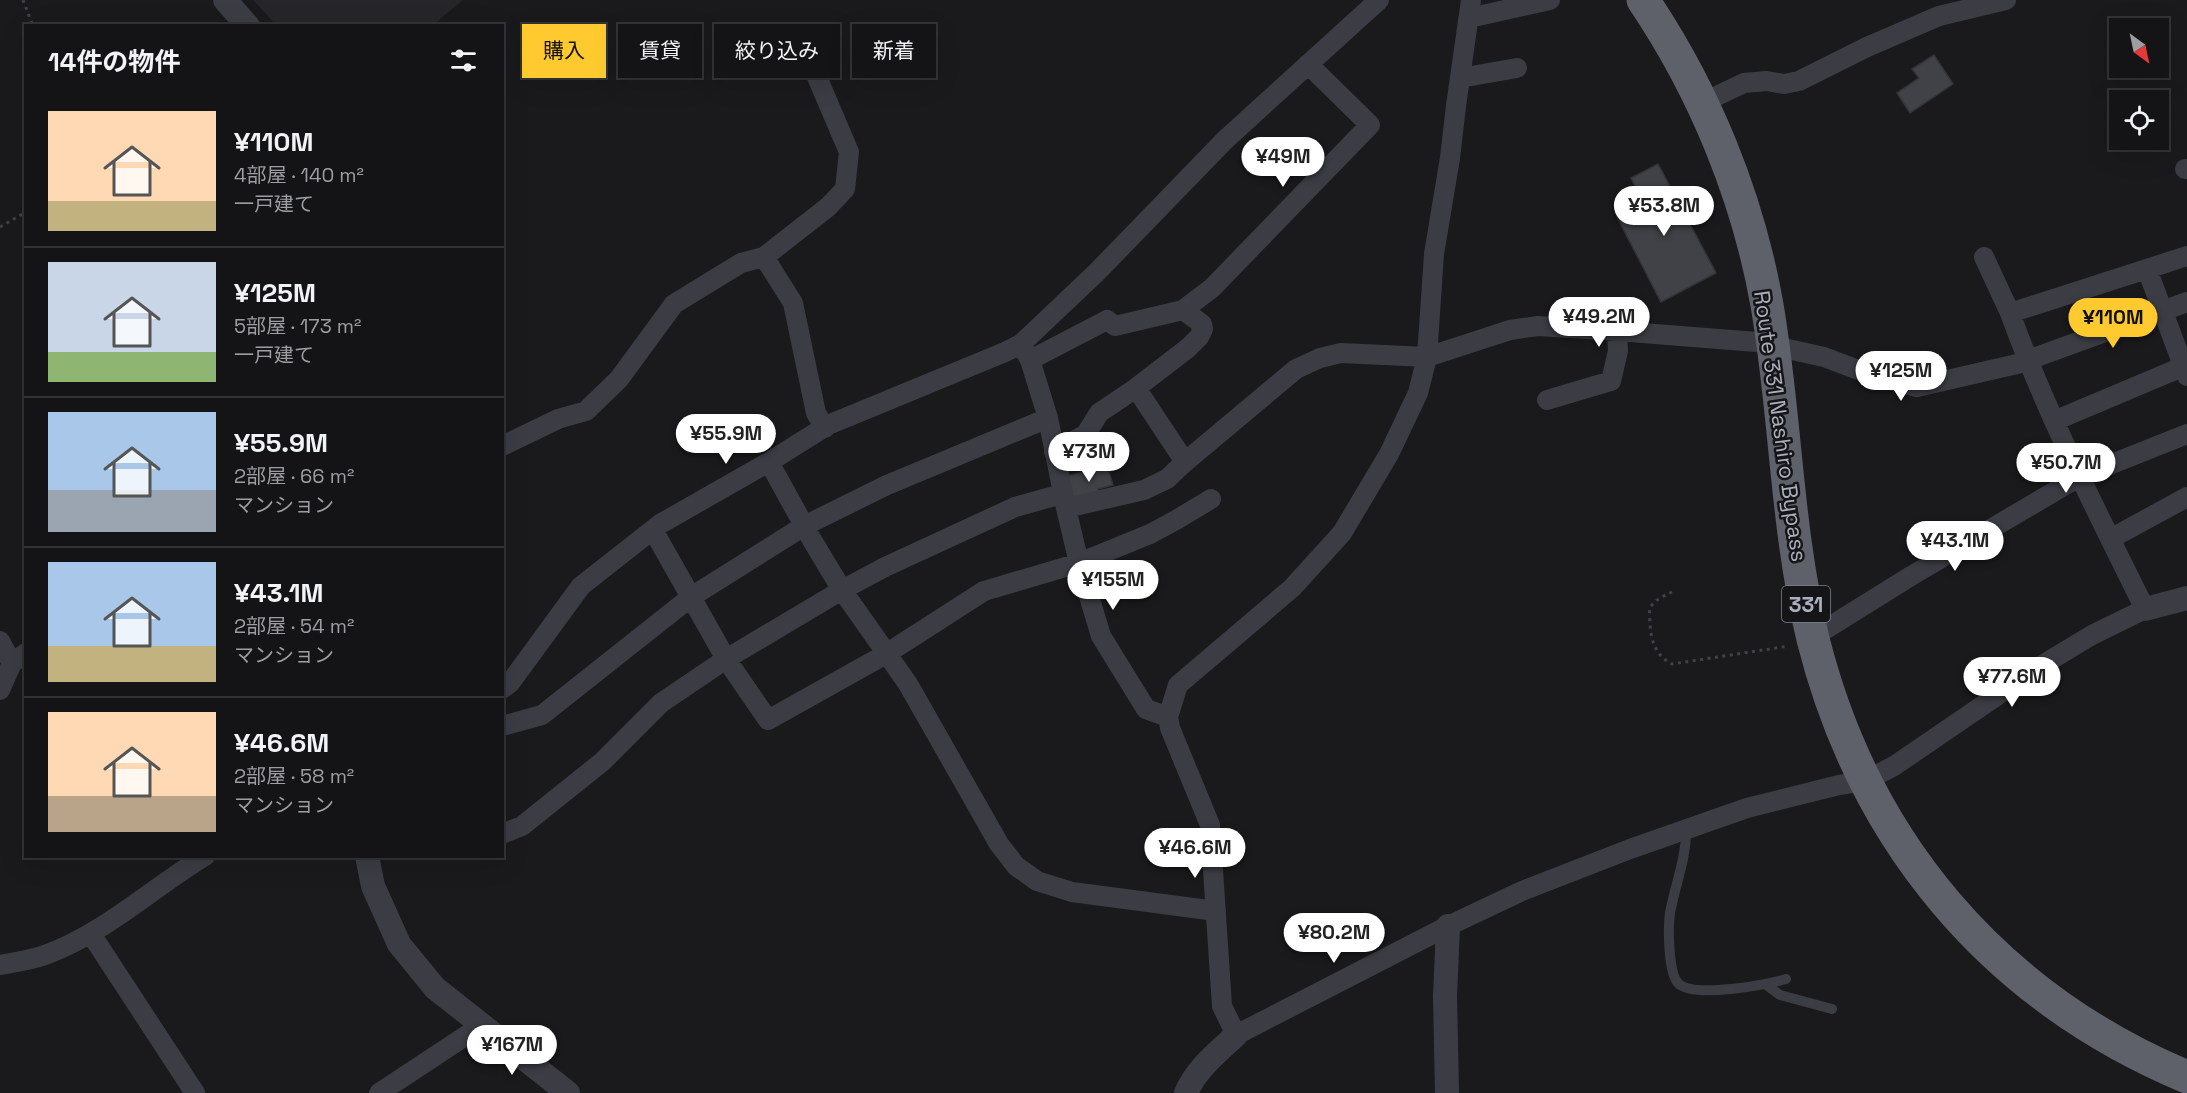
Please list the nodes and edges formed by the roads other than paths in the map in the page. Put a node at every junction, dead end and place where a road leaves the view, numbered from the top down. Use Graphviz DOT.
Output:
graph roads {
  1 [pos="225,0"];
  2 [pos="1379,0"];
  3 [pos="1550,0"];
  4 [pos="1643,0"];
  5 [pos="2007,0"];
  6 [pos="1470,9"];
  7 [pos="247,24"];
  8 [pos="1308,64"];
  9 [pos="1517,68"];
  10 [pos="817,78"];
  11 [pos="1460,78"];
  12 [pos="1702,103"];
  13 [pos="1984,256"];
  14 [pos="2187,256"];
  15 [pos="764,257"];
  16 [pos="2147,269"];
  17 [pos="2187,302"];
  18 [pos="1183,310"];
  19 [pos="2164,310"];
  20 [pos="2010,313"];
  21 [pos="1617,331"];
  22 [pos="1773,346"];
  23 [pos="1026,352"];
  24 [pos="1427,357"];
  25 [pos="2027,360"];
  26 [pos="2186,369"];
  27 [pos="1136,388"];
  28 [pos="1547,400"];
  29 [pos="1048,418"];
  30 [pos="2054,421"];
  31 [pos="825,428"];
  32 [pos="2187,434"];
  33 [pos="504,445"];
  34 [pos="1054,452"];
  35 [pos="770,462"];
  36 [pos="1185,462"];
  37 [pos="2079,477"];
  38 [pos="2187,497"];
  39 [pos="1211,499"];
  40 [pos="1064,501"];
  41 [pos="804,526"];
  42 [pos="653,530"];
  43 [pos="2110,538"];
  44 [pos="1079,563"];
  45 [pos="842,590"];
  46 [pos="691,597"];
  47 [pos="2187,598"];
  48 [pos="2145,609"];
  49 [pos="1813,637"];
  50 [pos="0,641"];
  51 [pos="886,654"];
  52 [pos="19,658"];
  53 [pos="726,659"];
  54 [pos="504,688"];
  55 [pos="0,690"];
  56 [pos="1168,717"];
  57 [pos="504,725"];
  58 [pos="1866,782"];
  59 [pos="1686,828"];
  60 [pos="504,833"];
  61 [pos="202,858"];
  62 [pos="367,858"];
  63 [pos="1216,911"];
  64 [pos="1448,926"];
  65 [pos="91,934"];
  66 [pos="0,965"];
  67 [pos="1786,979"];
  68 [pos="1765,984"];
  69 [pos="1832,1009"];
  70 [pos="482,1025"];
  71 [pos="1236,1035"];
  72 [pos="2187,1077"];
  73 [pos="195,1093"];
  74 [pos="379,1093"];
  75 [pos="568,1093"];
  76 [pos="1186,1093"];
  77 [pos="1447,1093"];
  1 -- 7 [label="street"];
  2 -- 8 [label="street"];
  3 -- 6 [label="street"];
  4 -- 12 [label="highway, Route 331 Nashiro Bypass / 331"];
  5 -- 12 [label="street"];
  6 -- 11 [label="street"];
  8 -- 18 [label="street"];
  8 -- 23 [label="street"];
  9 -- 11 [label="street"];
  10 -- 15 [label="street"];
  11 -- 24 [label="street"];
  12 -- 22 [label="highway, Route 331 Nashiro Bypass / 331"];
  13 -- 20 [label="street"];
  14 -- 16 [label="street"];
  15 -- 31 [label="street"];
  15 -- 33 [label="street"];
  16 -- 19 [label="street"];
  16 -- 20 [label="street"];
  17 -- 19 [label="street"];
  18 -- 23 [label="street"];
  18 -- 27 [label="street"];
  19 -- 25 [label="street"];
  19 -- 26 [label="street"];
  20 -- 25 [label="street"];
  21 -- 22 [label="street"];
  21 -- 24 [label="street"];
  21 -- 28 [label="street"];
  22 -- 25 [label="street"];
  22 -- 49 [label="highway, Route 331 Nashiro Bypass / 331"];
  23 -- 29 [label="street"];
  23 -- 31 [label="street"];
  24 -- 36 [label="street"];
  24 -- 56 [label="street"];
  25 -- 30 [label="street"];
  26 -- 30 [label="street"];
  27 -- 34 [label="street"];
  27 -- 36 [label="street"];
  29 -- 34 [label="street"];
  29 -- 41 [label="street"];
  30 -- 37 [label="street"];
  31 -- 35 [label="street"];
  32 -- 37 [label="street"];
  34 -- 40 [label="street"];
  35 -- 41 [label="street"];
  35 -- 42 [label="street"];
  36 -- 40 [label="street"];
  37 -- 43 [label="street"];
  37 -- 49 [label="street"];
  38 -- 43 [label="street"];
  39 -- 44 [label="street"];
  40 -- 44 [label="street"];
  40 -- 45 [label="street"];
  41 -- 45 [label="street"];
  41 -- 46 [label="street"];
  42 -- 46 [label="street"];
  42 -- 54 [label="street"];
  43 -- 48 [label="street"];
  44 -- 51 [label="street"];
  44 -- 56 [label="street"];
  45 -- 51 [label="street"];
  45 -- 53 [label="street"];
  46 -- 53 [label="street"];
  46 -- 57 [label="street"];
  47 -- 48 [label="street"];
  48 -- 58 [label="street"];
  49 -- 58 [label="highway, Route 331 Nashiro Bypass / 331"];
  50 -- 52 [label="street"];
  51 -- 53 [label="street"];
  51 -- 63 [label="street"];
  52 -- 55 [label="street"];
  53 -- 60 [label="street"];
  56 -- 63 [label="street"];
  58 -- 59 [label="street"];
  58 -- 72 [label="highway, Route 331 Nashiro Bypass / 331"];
  59 -- 64 [label="street"];
  59 -- 68 [label="lane"];
  61 -- 65 [label="street"];
  62 -- 70 [label="street"];
  63 -- 71 [label="street"];
  64 -- 71 [label="street"];
  64 -- 77 [label="street"];
  65 -- 66 [label="street"];
  65 -- 73 [label="street"];
  67 -- 68 [label="lane"];
  68 -- 69 [label="lane"];
  70 -- 74 [label="street"];
  70 -- 75 [label="street"];
  71 -- 76 [label="street"];
}
